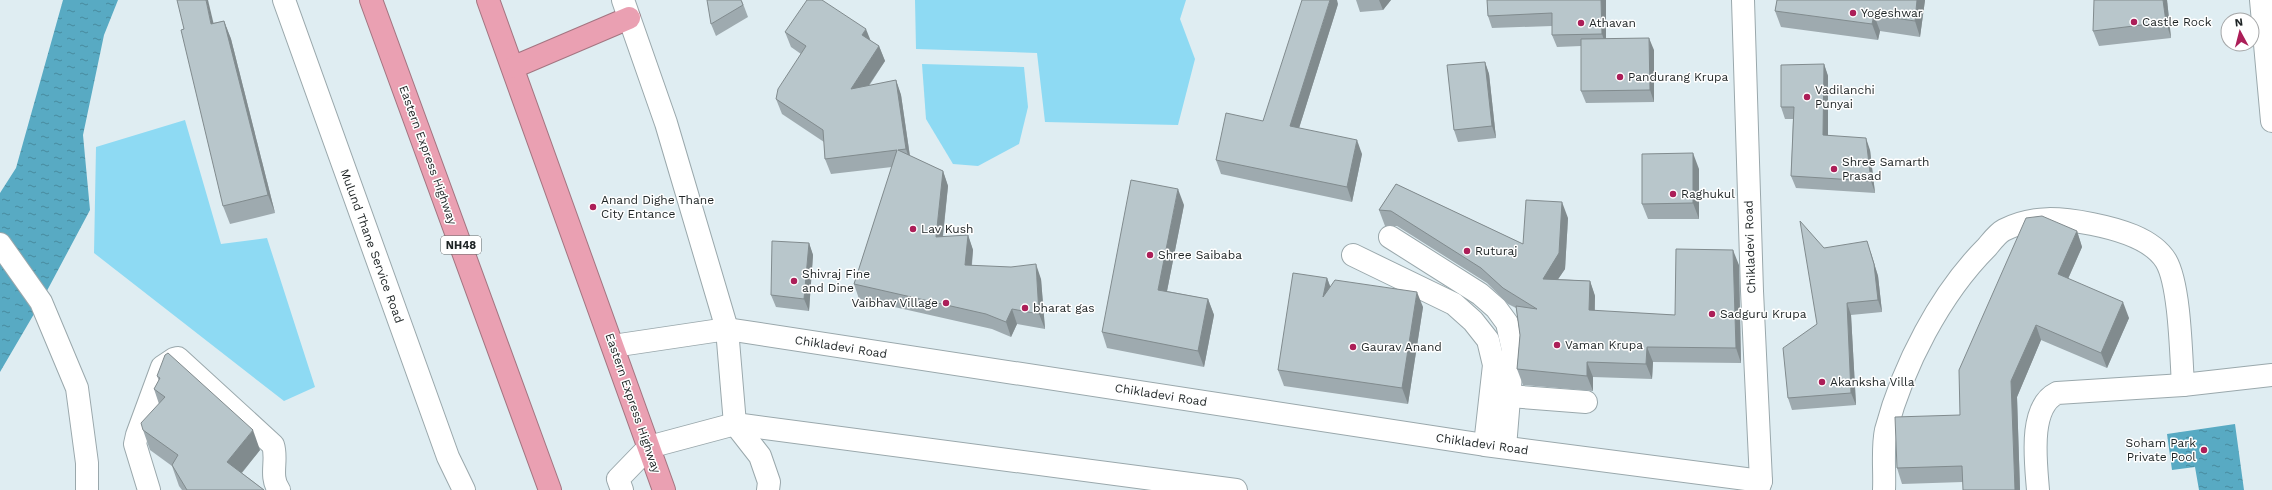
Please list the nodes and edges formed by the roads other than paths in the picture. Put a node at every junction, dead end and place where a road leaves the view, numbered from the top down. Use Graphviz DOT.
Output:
graph roads {
  1 [pos="284,0"];
  2 [pos="372,0"];
  3 [pos="488,0"];
  4 [pos="1743,0"];
  5 [pos="2261,0"];
  6 [pos="626,9"];
  7 [pos="514,68"];
  8 [pos="2272,121"];
  9 [pos="1390,237"];
  10 [pos="0,244"];
  11 [pos="1353,254"];
  12 [pos="727,329"];
  13 [pos="613,346"];
  14 [pos="2272,375"];
  15 [pos="2183,385"];
  16 [pos="1509,396"];
  17 [pos="1586,402"];
  18 [pos="735,424"];
  19 [pos="1495,446"];
  20 [pos="649,447"];
  21 [pos="1760,486"];
  22 [pos="87,490"];
  23 [pos="149,490"];
  24 [pos="279,490"];
  25 [pos="464,490"];
  26 [pos="550,490"];
  27 [pos="622,490"];
  28 [pos="664,490"];
  29 [pos="768,490"];
  30 [pos="1236,490"];
  31 [pos="1884,490"];
  32 [pos="2038,490"];
  1 -- 25 [label="street, Mulund Thane Service Road"];
  2 -- 26 [label="highway, Eastern Express Highway / NH48"];
  3 -- 7 [label="highway, Eastern Express Highway"];
  4 -- 21 [label="street, Chikladevi Road"];
  5 -- 8 [label="street"];
  6 -- 7 [label="highway"];
  6 -- 12 [label="street"];
  7 -- 13 [label="highway, Eastern Express Highway"];
  9 -- 16 [label="street"];
  10 -- 22 [label="street"];
  11 -- 19 [label="street"];
  12 -- 13 [label="street, Chikladevi Road"];
  12 -- 18 [label="street"];
  12 -- 19 [label="street, Chikladevi Road"];
  13 -- 20 [label="highway, Eastern Express Highway"];
  14 -- 15 [label="street"];
  15 -- 31 [label="street"];
  15 -- 32 [label="street"];
  16 -- 17 [label="street"];
  16 -- 19 [label="street"];
  18 -- 20 [label="street"];
  18 -- 29 [label="street"];
  18 -- 30 [label="street"];
  19 -- 21 [label="street, Chikladevi Road"];
  20 -- 27 [label="street"];
  20 -- 28 [label="highway, Eastern Express Highway"];
  23 -- 24 [label="street"];
}
